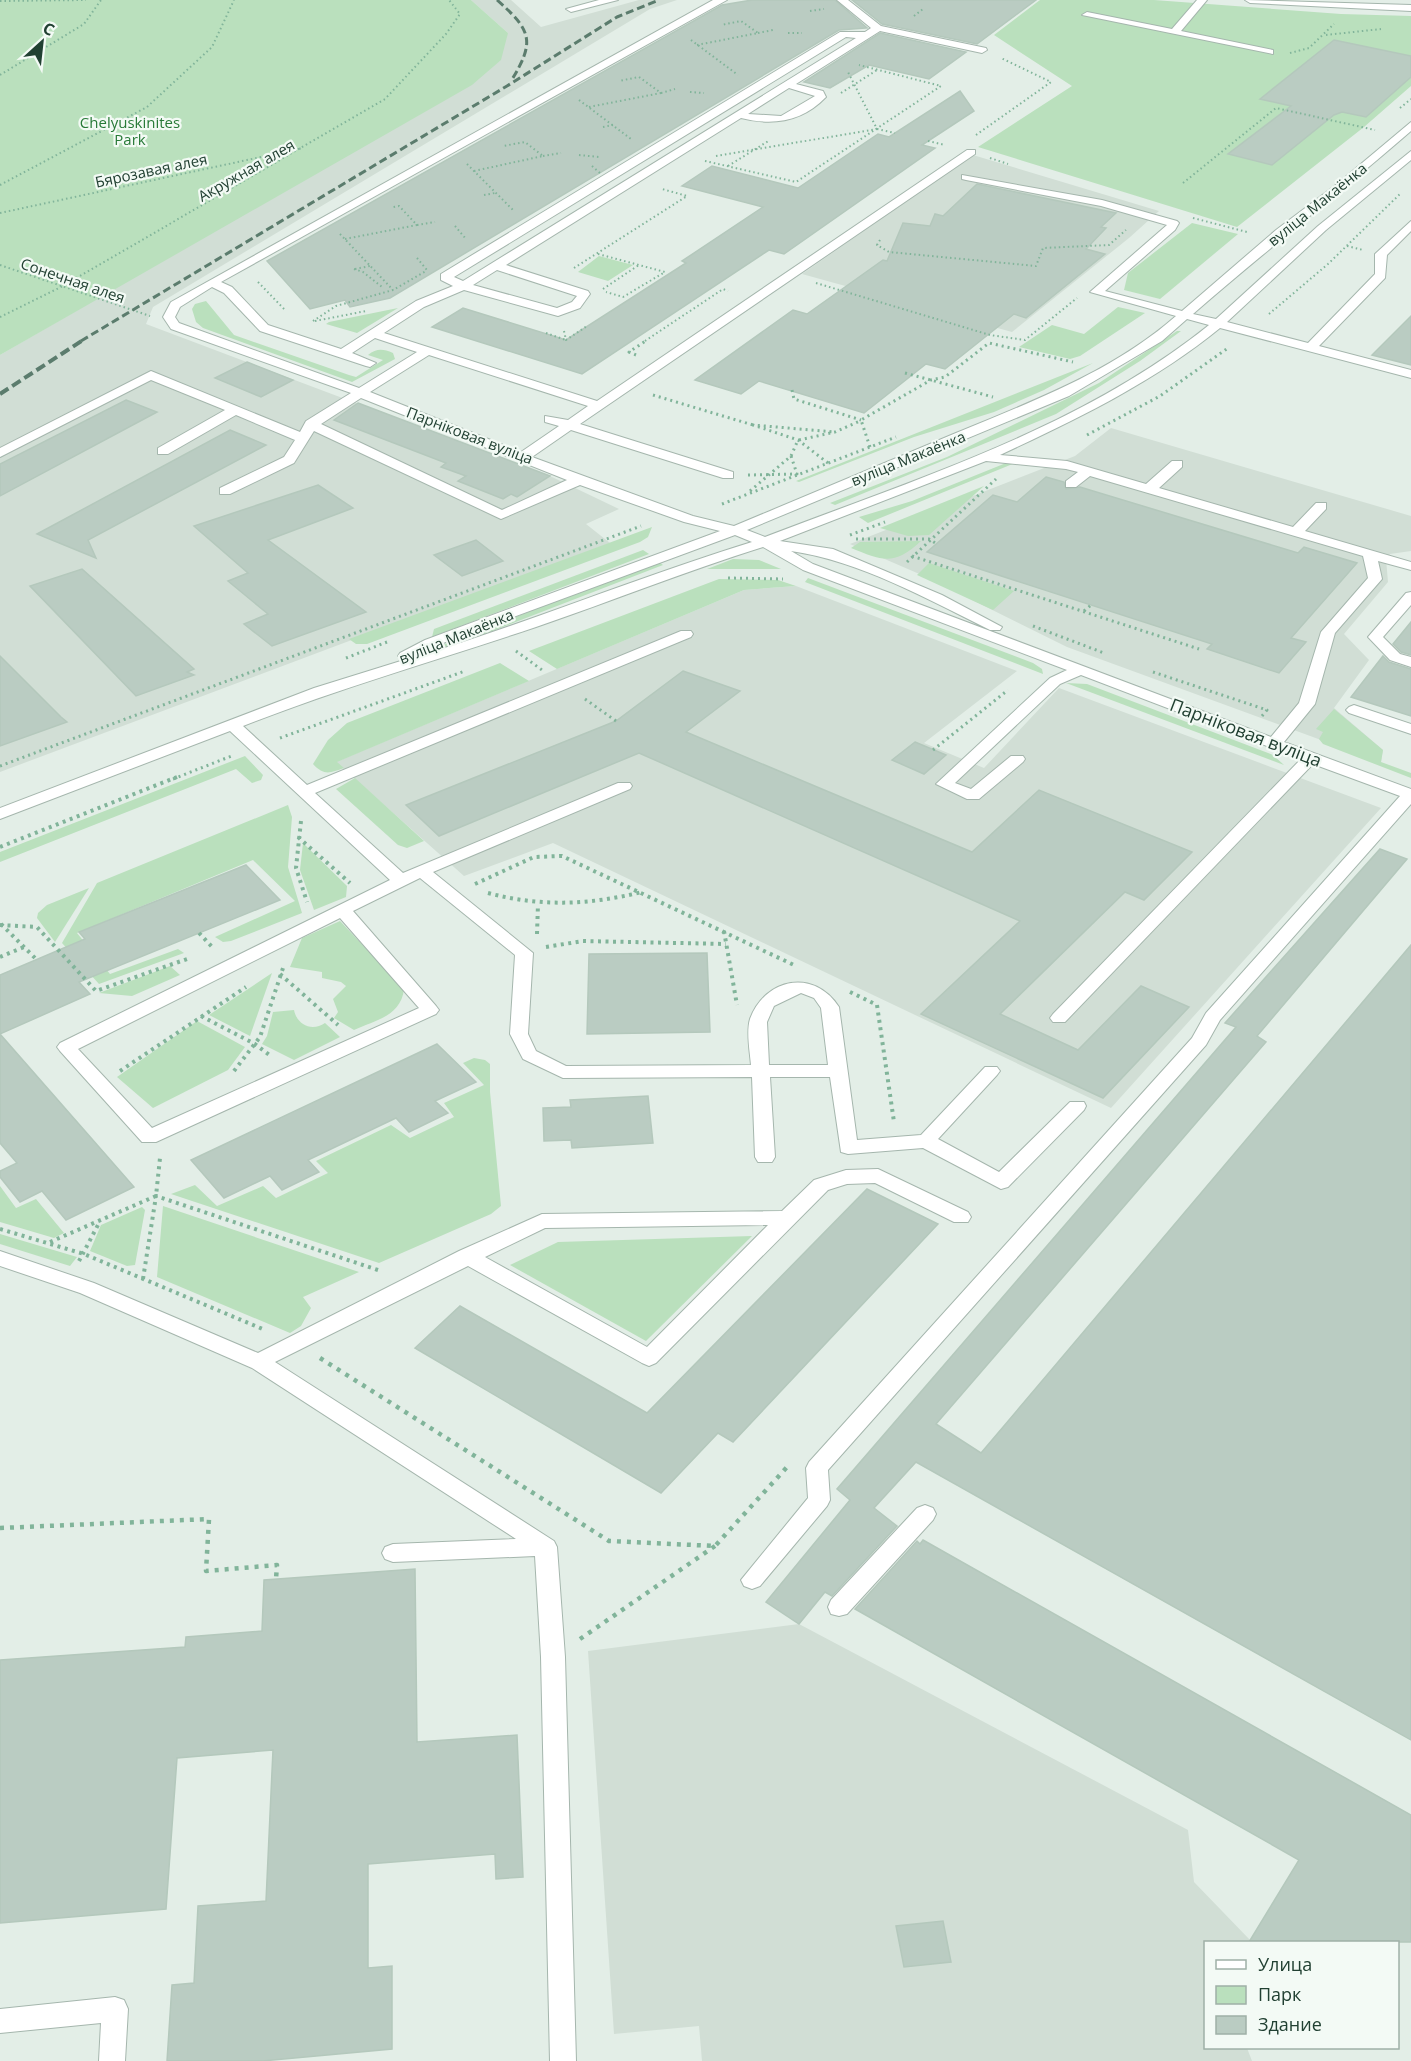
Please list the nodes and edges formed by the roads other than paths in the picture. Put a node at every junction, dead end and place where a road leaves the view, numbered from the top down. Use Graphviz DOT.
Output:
graph roads {
  1 [pos="613,0"];
  2 [pos="722,0"];
  3 [pos="842,0"];
  4 [pos="1202,0"];
  5 [pos="1250,0"];
  6 [pos="1411,8"];
  7 [pos="571,9"];
  8 [pos="1087,15"];
  9 [pos="878,28"];
  10 [pos="1174,33"];
  11 [pos="866,35"];
  12 [pos="982,50"];
  13 [pos="1269,52"];
  14 [pos="789,85"];
  15 [pos="741,115"];
  16 [pos="1411,125"];
  17 [pos="688,128"];
  18 [pos="709,133"];
  19 [pos="971,152"];
  20 [pos="1411,154"];
  21 [pos="966,177"];
  22 [pos="572,199"];
  23 [pos="594,205"];
  24 [pos="1411,224"];
  25 [pos="496,266"];
  26 [pos="212,282"];
  27 [pos="463,286"];
  28 [pos="1184,315"];
  29 [pos="1220,323"];
  30 [pos="375,334"];
  31 [pos="1311,347"];
  32 [pos="425,352"];
  33 [pos="342,354"];
  34 [pos="370,363"];
  35 [pos="1411,374"];
  36 [pos="363,393"];
  37 [pos="597,405"];
  38 [pos="236,410"];
  39 [pos="550,419"];
  40 [pos="312,424"];
  41 [pos="570,425"];
  42 [pos="1043,430"];
  43 [pos="303,438"];
  44 [pos="163,451"];
  45 [pos="0,453"];
  46 [pos="524,456"];
  47 [pos="980,459"];
  48 [pos="1177,464"];
  49 [pos="1067,465"];
  50 [pos="1088,471"];
  51 [pos="728,475"];
  52 [pos="579,480"];
  53 [pos="1071,484"];
  54 [pos="1150,488"];
  55 [pos="225,491"];
  56 [pos="1321,506"];
  57 [pos="735,530"];
  58 [pos="1296,532"];
  59 [pos="765,542"];
  60 [pos="1369,553"];
  61 [pos="1411,566"];
  62 [pos="1411,596"];
  63 [pos="686,634"];
  64 [pos="1411,662"];
  65 [pos="1080,670"];
  66 [pos="343,685"];
  67 [pos="1354,710"];
  68 [pos="232,724"];
  69 [pos="1411,729"];
  70 [pos="1273,743"];
  71 [pos="1311,757"];
  72 [pos="1017,759"];
  73 [pos="624,786"];
  74 [pos="306,791"];
  75 [pos="1410,795"];
  76 [pos="0,814"];
  77 [pos="421,872"];
  78 [pos="401,881"];
  79 [pos="343,910"];
  80 [pos="1059,1018"];
  81 [pos="760,1071"];
  82 [pos="838,1071"];
  83 [pos="991,1071"];
  84 [pos="1077,1106"];
  85 [pos="926,1141"];
  86 [pos="765,1157"];
  87 [pos="961,1217"];
  88 [pos="787,1218"];
  89 [pos="466,1256"];
  90 [pos="0,1258"];
  91 [pos="259,1362"];
  92 [pos="925,1514"];
  93 [pos="546,1548"];
  94 [pos="393,1553"];
  95 [pos="752,1580"];
  96 [pos="839,1607"];
  97 [pos="0,2021"];
  98 [pos="112,2061"];
  99 [pos="563,2061"];
  1 -- 7 [label="street"];
  2 -- 26 [label="street"];
  3 -- 9 [label="street"];
  4 -- 10 [label="street"];
  5 -- 6 [label="street"];
  8 -- 10 [label="street"];
  9 -- 11 [label="street"];
  9 -- 12 [label="street"];
  10 -- 13 [label="street"];
  11 -- 14 [label="street"];
  11 -- 17 [label="street"];
  14 -- 15 [label="street"];
  14 -- 15 [label="street"];
  15 -- 18 [label="street"];
  16 -- 28 [label="street, вуліца Макаёнка"];
  17 -- 18 [label="street"];
  17 -- 22 [label="street"];
  18 -- 23 [label="street"];
  19 -- 37 [label="street"];
  20 -- 29 [label="street, вуліца Макаёнка"];
  21 -- 28 [label="street"];
  22 -- 23 [label="street"];
  22 -- 27 [label="street"];
  23 -- 25 [label="street"];
  24 -- 31 [label="street"];
  25 -- 27 [label="street"];
  25 -- 27 [label="street"];
  26 -- 33 [label="street"];
  26 -- 36 [label="street, Парніковая вуліца"];
  27 -- 30 [label="street"];
  28 -- 29 [label="street"];
  28 -- 57 [label="street, вуліца Макаёнка"];
  29 -- 31 [label="street"];
  29 -- 42 [label="street, вуліца Макаёнка"];
  30 -- 32 [label="street"];
  30 -- 33 [label="street"];
  31 -- 35 [label="street"];
  32 -- 36 [label="street"];
  32 -- 37 [label="street"];
  33 -- 34 [label="street"];
  36 -- 40 [label="street"];
  36 -- 46 [label="street, Парніковая вуліца"];
  37 -- 41 [label="street"];
  38 -- 43 [label="street"];
  38 -- 44 [label="street"];
  38 -- 45 [label="street"];
  39 -- 41 [label="street"];
  40 -- 43 [label="street"];
  40 -- 52 [label="street"];
  41 -- 46 [label="street"];
  41 -- 51 [label="street"];
  42 -- 47 [label="street, вуліца Макаёнка"];
  42 -- 49 [label="street"];
  43 -- 55 [label="street"];
  46 -- 52 [label="street, Парніковая вуліца"];
  47 -- 49 [label="street"];
  47 -- 59 [label="street, вуліца Макаёнка"];
  48 -- 54 [label="street"];
  49 -- 50 [label="street"];
  50 -- 53 [label="street"];
  50 -- 54 [label="street"];
  52 -- 57 [label="street, Парніковая вуліца"];
  54 -- 58 [label="street"];
  56 -- 58 [label="street"];
  57 -- 59 [label="street, Парніковая вуліца"];
  57 -- 66 [label="street, вуліца Макаёнка"];
  58 -- 60 [label="street"];
  59 -- 65 [label="street, Парніковая вуліца"];
  59 -- 66 [label="street, вуліца Макаёнка"];
  60 -- 61 [label="street"];
  60 -- 70 [label="street"];
  62 -- 64 [label="street"];
  63 -- 74 [label="street"];
  65 -- 70 [label="street, Парніковая вуліца"];
  65 -- 72 [label="street"];
  66 -- 68 [label="street, вуліца Макаёнка"];
  67 -- 69 [label="street"];
  68 -- 74 [label="street"];
  68 -- 76 [label="street, вуліца Макаёнка"];
  70 -- 71 [label="street, Парніковая вуліца"];
  71 -- 75 [label="street, Парніковая вуліца"];
  71 -- 80 [label="street"];
  73 -- 77 [label="street"];
  74 -- 78 [label="street"];
  75 -- 95 [label="street"];
  77 -- 78 [label="street"];
  77 -- 81 [label="street"];
  78 -- 79 [label="street"];
  79 -- 79 [label="street"];
  81 -- 82 [label="street"];
  81 -- 82 [label="street"];
  81 -- 86 [label="street"];
  82 -- 85 [label="street"];
  83 -- 85 [label="street"];
  84 -- 85 [label="street"];
  87 -- 88 [label="street"];
  88 -- 89 [label="street"];
  88 -- 89 [label="street"];
  89 -- 91 [label="street"];
  90 -- 91 [label="street"];
  91 -- 93 [label="street"];
  92 -- 96 [label="street"];
  93 -- 94 [label="street"];
  93 -- 99 [label="street"];
  97 -- 98 [label="street"];
}
